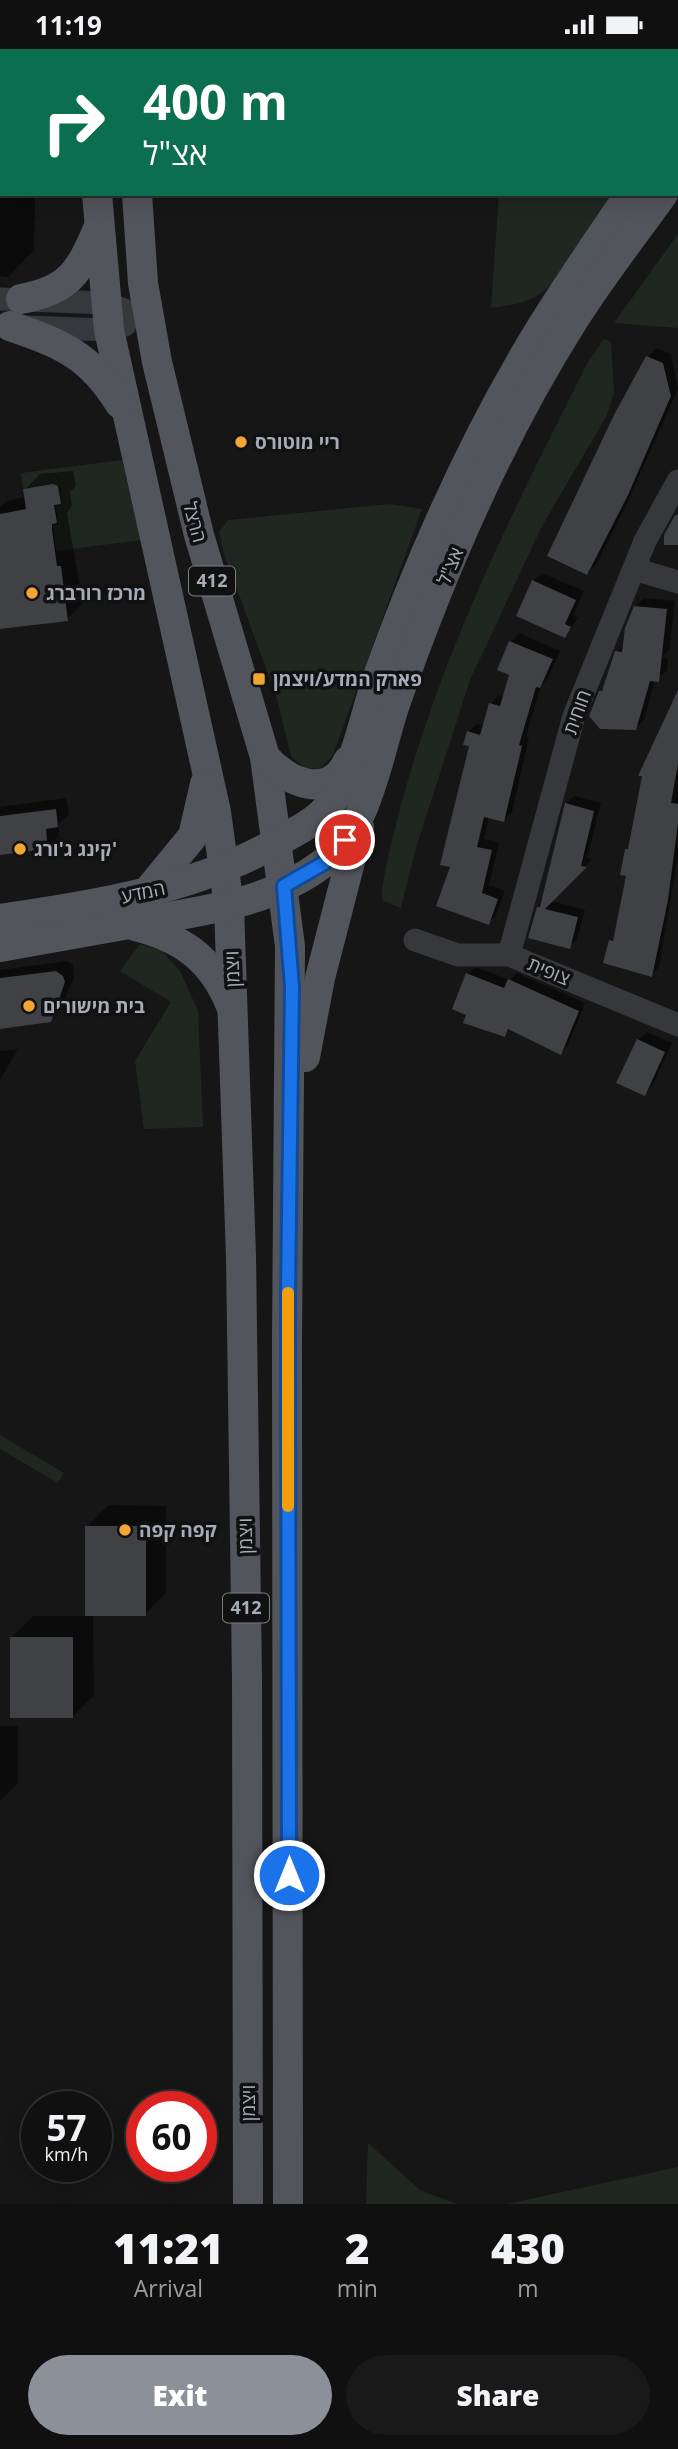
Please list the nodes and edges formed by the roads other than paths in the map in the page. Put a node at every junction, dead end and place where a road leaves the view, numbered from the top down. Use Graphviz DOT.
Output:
graph roads {
  1 [pos="97,196"];
  2 [pos="137,196"];
  3 [pos="678,196"];
  4 [pos="648,200"];
  5 [pos="98,229"];
  6 [pos="8,312"];
  7 [pos="107,316"];
  8 [pos="148,319"];
  9 [pos="127,415"];
  10 [pos="678,481"];
  11 [pos="634,569"];
  12 [pos="678,582"];
  13 [pos="354,748"];
  14 [pos="265,757"];
  15 [pos="207,769"];
  16 [pos="363,804"];
  17 [pos="278,842"];
  18 [pos="225,869"];
  19 [pos="284,886"];
  20 [pos="148,891"];
  21 [pos="229,906"];
  22 [pos="0,919"];
  23 [pos="128,925"];
  24 [pos="415,940"];
  25 [pos="0,947"];
  26 [pos="509,955"];
  27 [pos="234,1012"];
  28 [pos="678,1025"];
  29 [pos="288,1144"];
  30 [pos="248,2204"];
  31 [pos="289,2204"];
  1 -- 5 [label="main road, הרצל / 412"];
  2 -- 8 [label="main road, הרצל / 412"];
  3 -- 4 [label="main road"];
  4 -- 13 [label="main road, אצ\"ל"];
  4 -- 16 [label="main road, אצ\"ל"];
  5 -- 6 [label="main road"];
  5 -- 7 [label="main road, הרצל / 412"];
  6 -- 7 [label="street"];
  6 -- 9 [label="main road"];
  7 -- 8 [label="street"];
  7 -- 9 [label="main road, הרצל / 412"];
  8 -- 14 [label="main road, הרצל / 412"];
  9 -- 15 [label="main road, הרצל / 412"];
  10 -- 11 [label="street, חוחית"];
  11 -- 12 [label="street"];
  11 -- 26 [label="street, חוחית"];
  13 -- 14 [label="main road"];
  13 -- 17 [label="main road, אצ\"ל"];
  14 -- 17 [label="main road, הרצל / 412"];
  15 -- 18 [label="main road, הרצל / 412"];
  15 -- 20 [label="main road"];
  16 -- 19 [label="main road, אצ\"ל"];
  16 -- 29 [label="main road"];
  17 -- 18 [label="main road, המדע"];
  17 -- 19 [label="main road, הרצל / 412"];
  18 -- 20 [label="main road, המדע"];
  18 -- 21 [label="main road, ויצמן / 412"];
  19 -- 21 [label="main road, אצ\"ל"];
  19 -- 29 [label="main road, 412"];
  20 -- 22 [label="main road, המדע"];
  21 -- 23 [label="main road, המדע"];
  21 -- 27 [label="main road, ויצמן / 412"];
  23 -- 25 [label="main road, המדע"];
  23 -- 27 [label="main road"];
  24 -- 26 [label="street, צופית"];
  26 -- 28 [label="street, צופית"];
  27 -- 30 [label="main road, ויצמן / 412"];
  29 -- 31 [label="main road, 412"];
}
